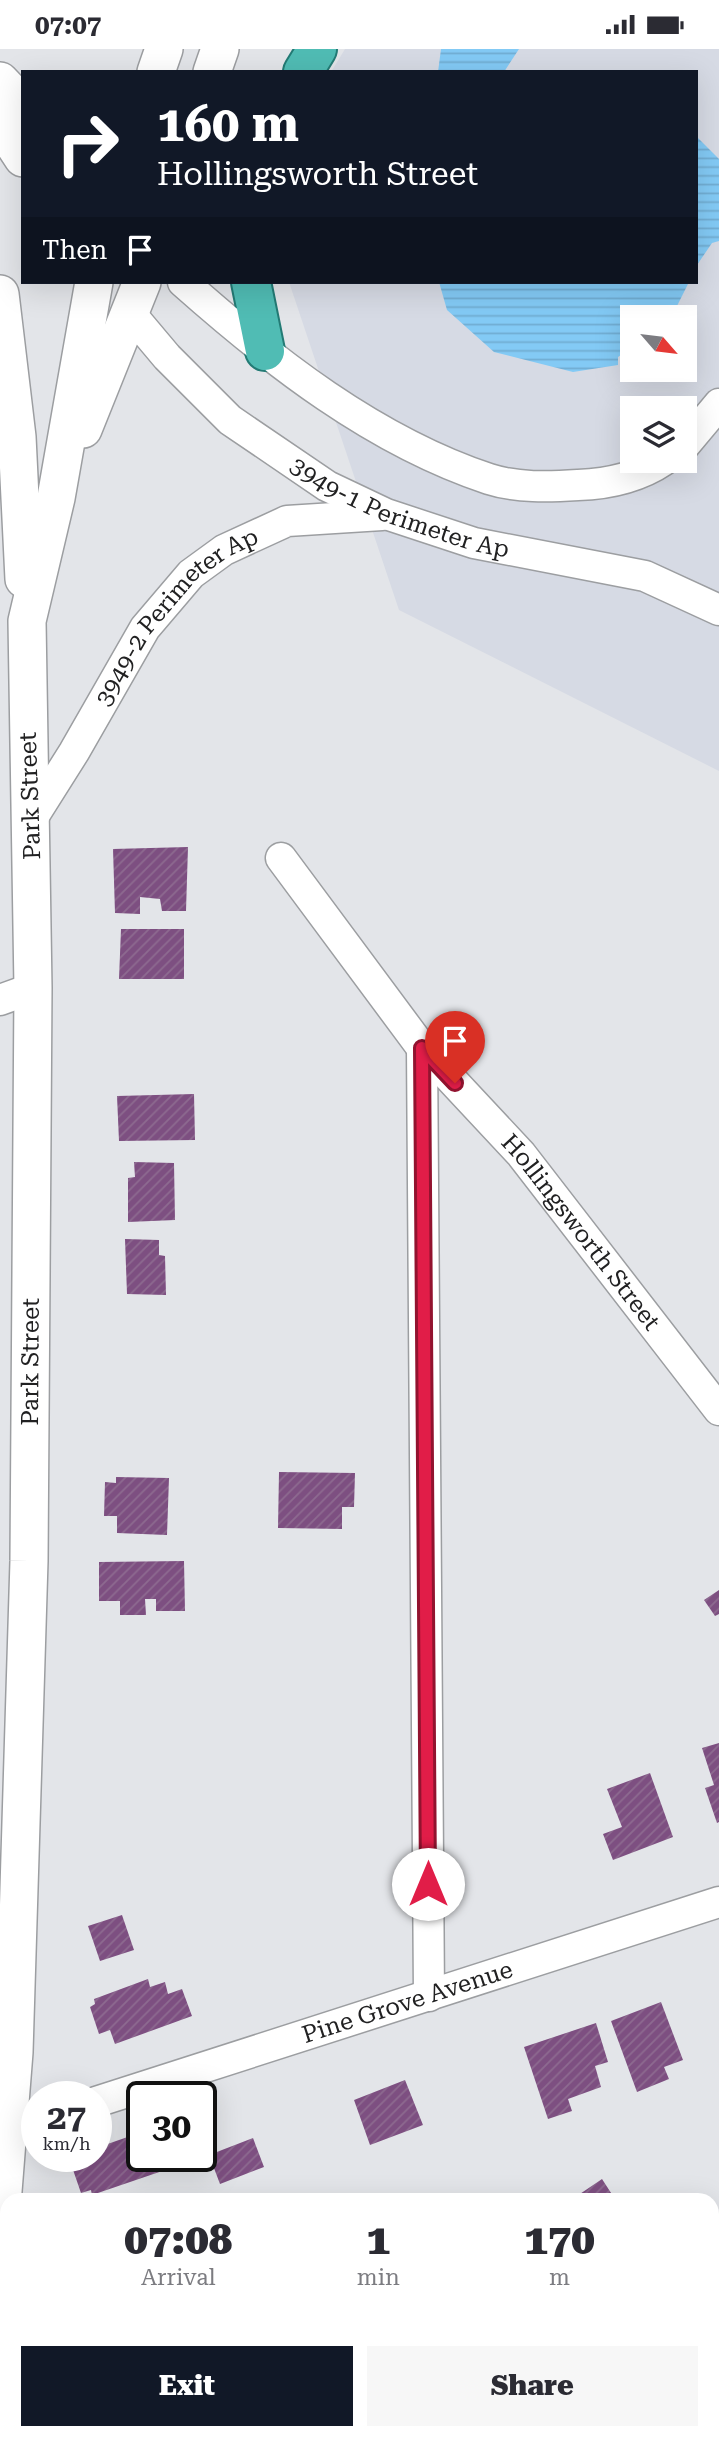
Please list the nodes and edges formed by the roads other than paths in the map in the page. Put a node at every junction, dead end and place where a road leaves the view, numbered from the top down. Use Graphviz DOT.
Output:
graph roads {
  1 [pos="164,49"];
  2 [pos="219,49"];
  3 [pos="317,49"];
  4 [pos="157,70"];
  5 [pos="213,70"];
  6 [pos="304,70"];
  7 [pos="0,81"];
  8 [pos="21,103"];
  9 [pos="0,123"];
  10 [pos="21,155"];
  11 [pos="94,284"];
  12 [pos="113,284"];
  13 [pos="185,284"];
  14 [pos="251,284"];
  15 [pos="0,294"];
  16 [pos="136,297"];
  17 [pos="265,352"];
  18 [pos="719,404"];
  19 [pos="697,430"];
  20 [pos="643,473"];
  21 [pos="55,499"];
  22 [pos="386,514"];
  23 [pos="719,610"];
  24 [pos="27,621"];
  25 [pos="33,817"];
  26 [pos="281,858"];
  27 [pos="17,994"];
  28 [pos="422,1048"];
  29 [pos="719,1410"];
  30 [pos="719,1902"];
  31 [pos="429,1996"];
  32 [pos="23,2081"];
  33 [pos="112,2097"];
  34 [pos="21,2134"];
  35 [pos="8,2193"];
  1 -- 4 [label="street"];
  2 -- 5 [label="street"];
  3 -- 6 [label="highway"];
  7 -- 8 [label="street"];
  9 -- 10 [label="street"];
  11 -- 21 [label="street, Park Street"];
  12 -- 16 [label="street"];
  13 -- 17 [label="street"];
  14 -- 17 [label="highway"];
  15 -- 24 [label="street"];
  16 -- 21 [label="street, Park Street"];
  16 -- 22 [label="street, 3949-1 Perimeter Ap"];
  17 -- 20 [label="street"];
  18 -- 19 [label="street"];
  21 -- 24 [label="street, Park Street"];
  22 -- 23 [label="street, 3949-1 Perimeter Ap"];
  22 -- 25 [label="street, 3949-2 Perimeter Ap"];
  24 -- 25 [label="street, Park Street"];
  25 -- 27 [label="street, Park Street"];
  26 -- 28 [label="street, Hollingsworth Street"];
  27 -- 32 [label="street, Park Street"];
  28 -- 29 [label="street, Hollingsworth Street"];
  28 -- 31 [label="street"];
  30 -- 31 [label="street, Pine Grove Avenue"];
  31 -- 33 [label="street, Pine Grove Avenue"];
  34 -- 35 [label="street, Park Street"];
}
